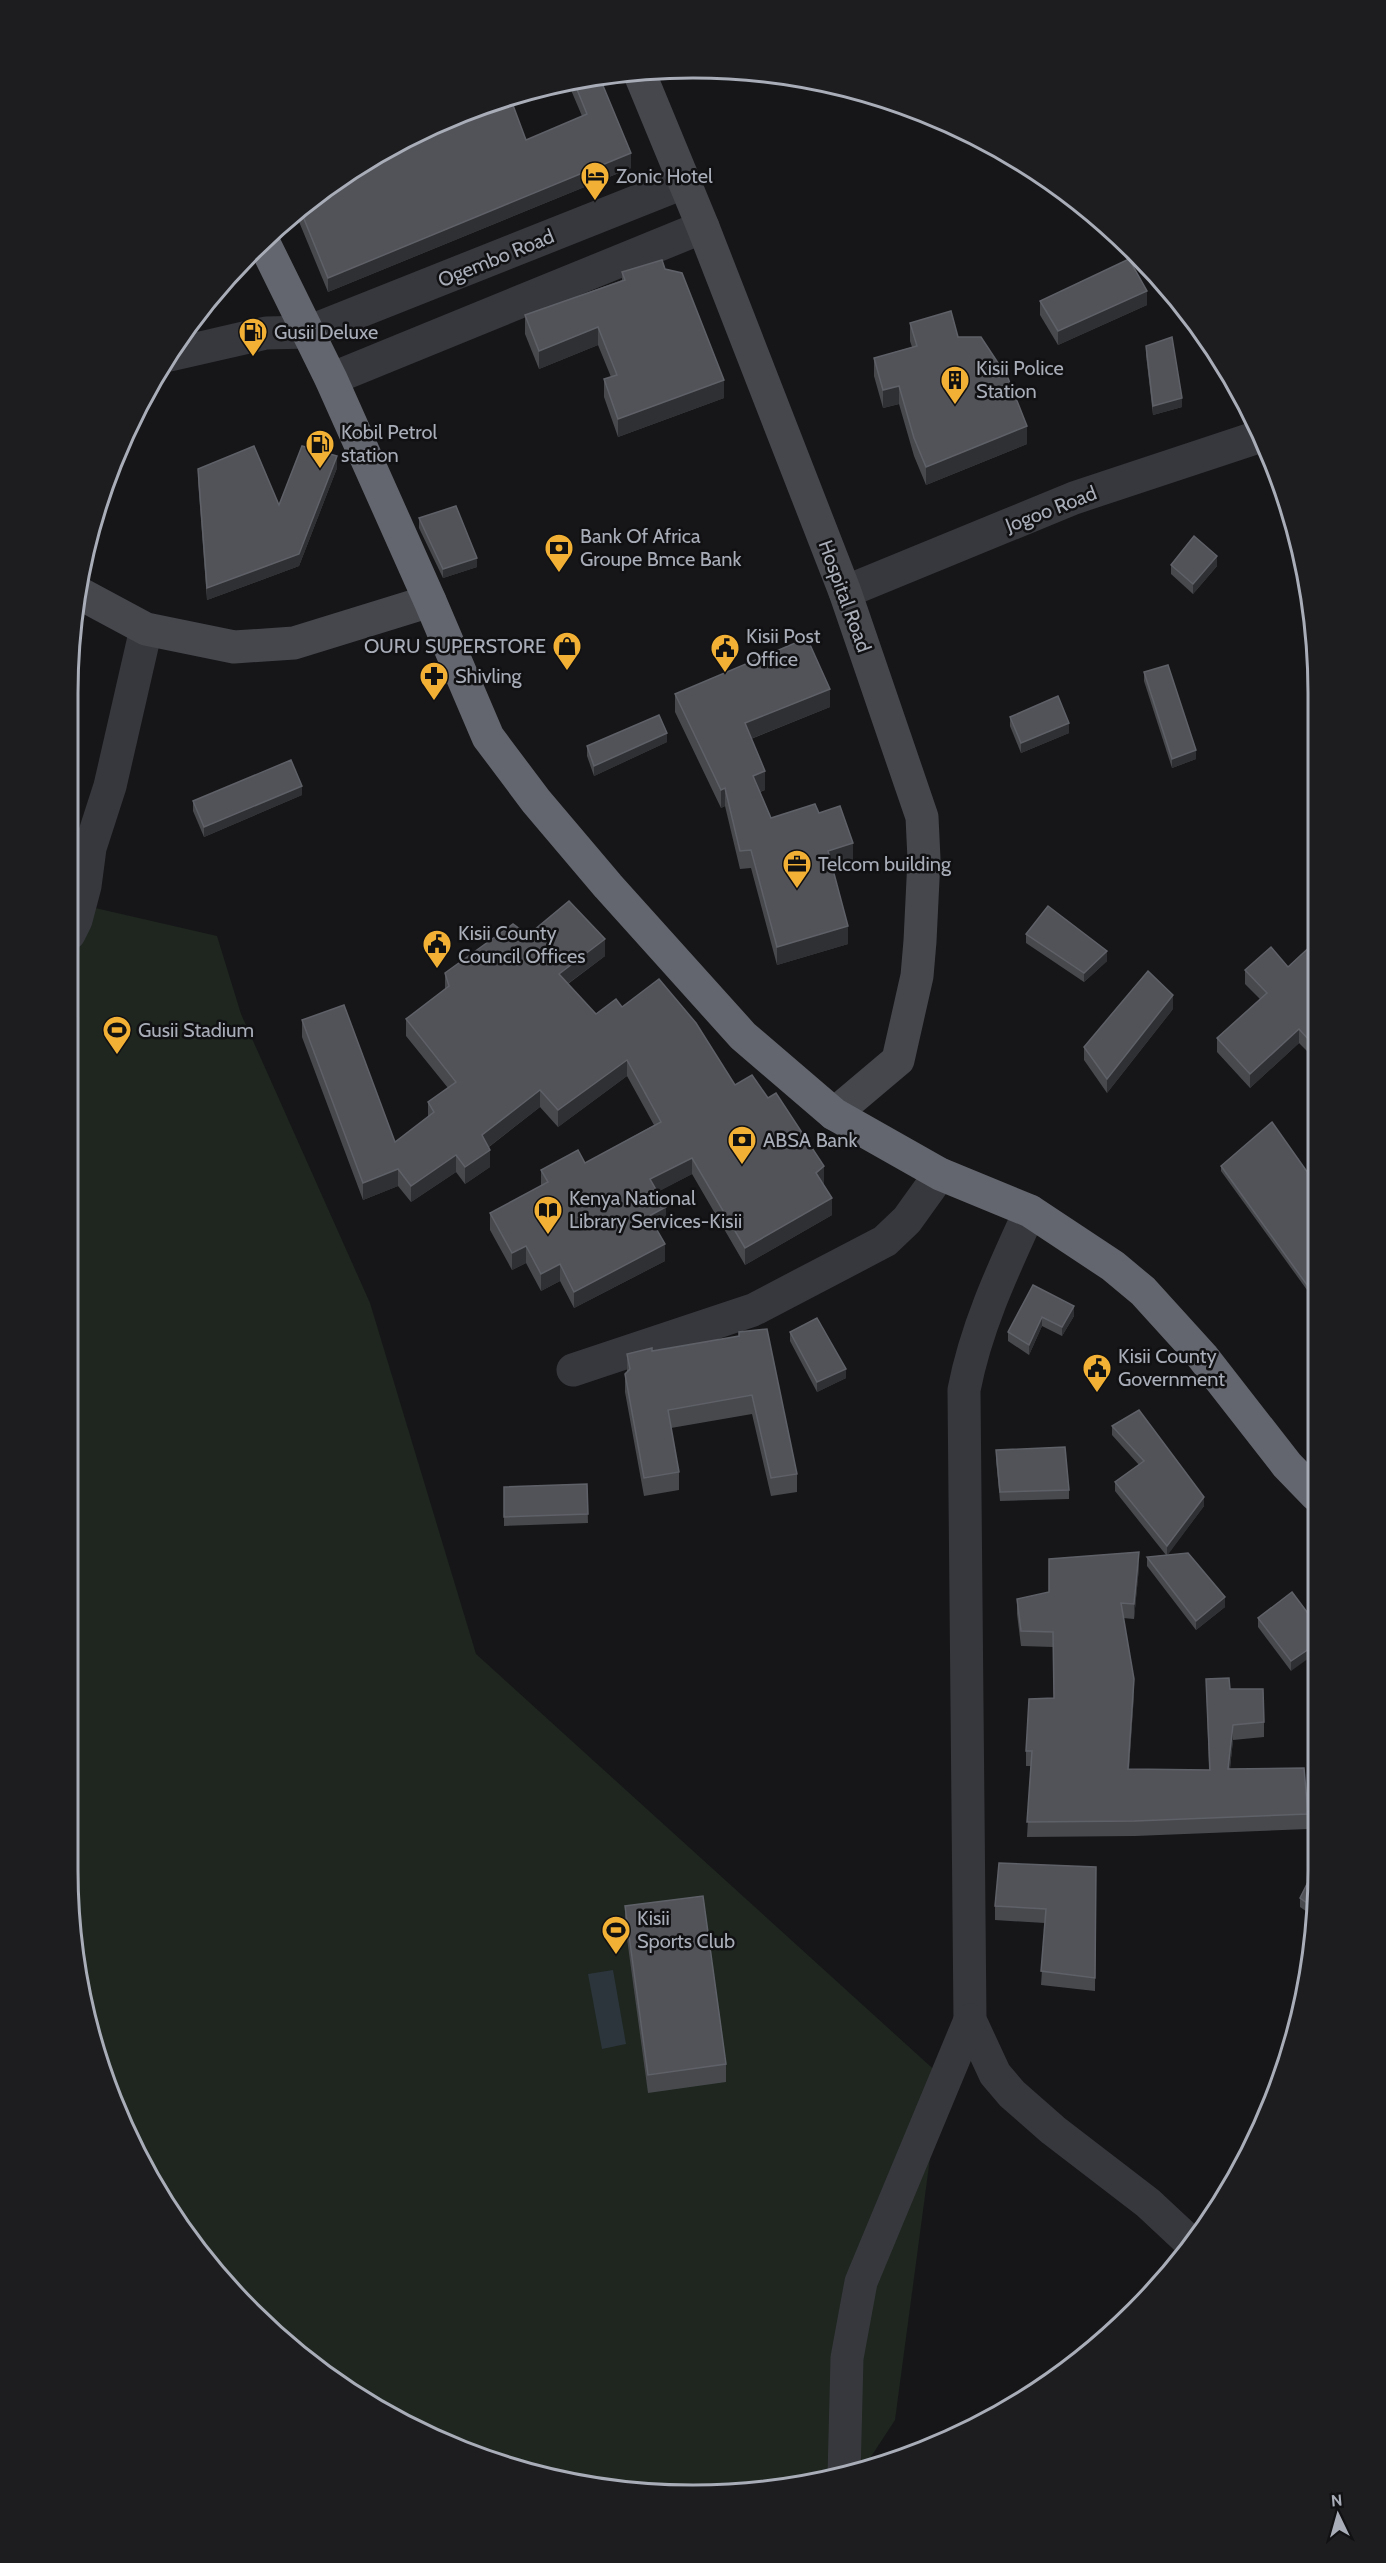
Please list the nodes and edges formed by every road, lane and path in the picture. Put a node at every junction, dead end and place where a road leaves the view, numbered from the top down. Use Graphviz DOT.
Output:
graph roads {
  1 [pos="642,80"];
  2 [pos="683,183"];
  3 [pos="703,227"];
  4 [pos="267,250"];
  5 [pos="308,332"];
  6 [pos="181,352"];
  7 [pos="331,379"];
  8 [pos="1253,439"];
  9 [pos="846,592"];
  10 [pos="86,596"];
  11 [pos="430,601"];
  12 [pos="146,629"];
  13 [pos="78,912"];
  14 [pos="834,1114"];
  15 [pos="940,1174"];
  16 [pos="1029,1211"];
  17 [pos="573,1370"];
  18 [pos="1308,1487"];
  19 [pos="969,2020"];
  20 [pos="1185,2238"];
  21 [pos="842,2466"];
  1 -- 2 [label="street, Hospital Road"];
  2 -- 3 [label="street, Hospital Road"];
  2 -- 5 [label="street, Ogembo Road"];
  3 -- 7 [label="street"];
  3 -- 9 [label="street, Hospital Road"];
  4 -- 5 [label="highway"];
  5 -- 6 [label="street"];
  5 -- 7 [label="highway"];
  7 -- 11 [label="highway"];
  8 -- 9 [label="street, Jogoo Road"];
  9 -- 14 [label="street, Hospital Road"];
  10 -- 12 [label="street"];
  11 -- 12 [label="street"];
  11 -- 14 [label="highway"];
  12 -- 13 [label="street"];
  14 -- 15 [label="highway"];
  15 -- 16 [label="highway"];
  15 -- 17 [label="street"];
  16 -- 18 [label="highway"];
  16 -- 19 [label="street"];
  19 -- 20 [label="street"];
  19 -- 21 [label="street"];
}
